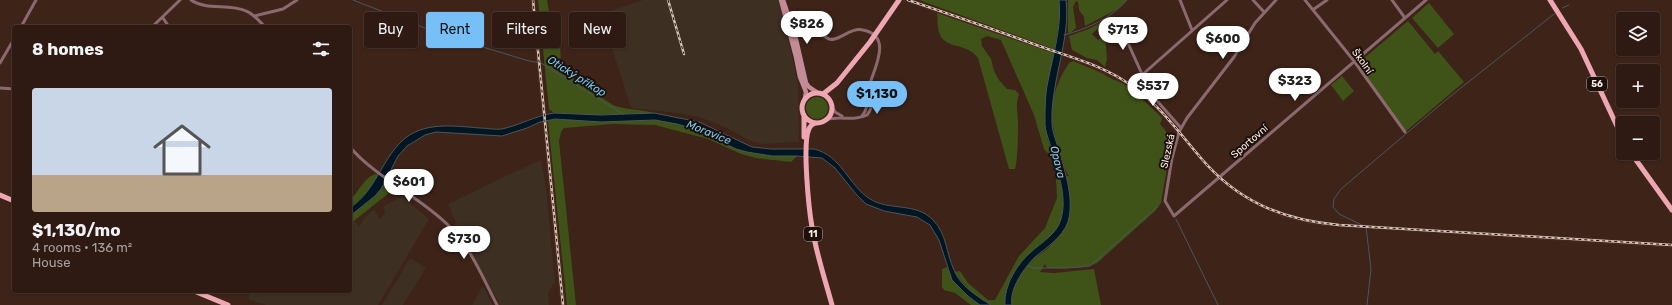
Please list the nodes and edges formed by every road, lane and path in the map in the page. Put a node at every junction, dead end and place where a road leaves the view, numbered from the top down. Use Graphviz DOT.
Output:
graph roads {
  1 [pos="36,0"];
  2 [pos="180,0"];
  3 [pos="191,0"];
  4 [pos="297,0"];
  5 [pos="783,0"];
  6 [pos="1180,0"];
  7 [pos="1227,0"];
  8 [pos="1253,0"];
  9 [pos="1276,0"];
  10 [pos="1306,0"];
  11 [pos="1326,0"];
  12 [pos="1392,0"];
  13 [pos="1426,0"];
  14 [pos="1550,0"];
  15 [pos="898,1"];
  16 [pos="1314,9"];
  17 [pos="1264,12"];
  18 [pos="254,16"];
  19 [pos="163,18"];
  20 [pos="1405,18"];
  21 [pos="1118,21"];
  22 [pos="260,22"];
  23 [pos="804,24"];
  24 [pos="22,25"];
  25 [pos="154,25"];
  26 [pos="167,25"];
  27 [pos="259,25"];
  28 [pos="263,25"];
  29 [pos="790,27"];
  30 [pos="1192,30"];
  31 [pos="12,42"];
  32 [pos="1354,62"];
  33 [pos="0,63"];
  34 [pos="803,71"];
  35 [pos="1142,75"];
  36 [pos="837,83"];
  37 [pos="0,88"];
  38 [pos="12,89"];
  39 [pos="820,94"];
  40 [pos="805,98"];
  41 [pos="831,105"];
  42 [pos="804,114"];
  43 [pos="845,117"];
  44 [pos="825,120"];
  45 [pos="816,123"];
  46 [pos="1616,124"];
  47 [pos="1181,128"];
  48 [pos="1405,132"];
  49 [pos="806,146"];
  50 [pos="352,149"];
  51 [pos="1636,160"];
  52 [pos="0,195"];
  53 [pos="12,200"];
  54 [pos="1672,210"];
  55 [pos="1174,216"];
  56 [pos="199,293"];
  57 [pos="228,305"];
  58 [pos="497,305"];
  59 [pos="832,305"];
  1 -- 24 [label="street"];
  2 -- 19 [label="street"];
  3 -- 18 [label="street"];
  4 -- 18 [label="street"];
  5 -- 23 [label="street"];
  5 -- 29 [label="street"];
  6 -- 30 [label="street"];
  7 -- 30 [label="street"];
  8 -- 17 [label="street"];
  9 -- 17 [label="street, Slezská"];
  10 -- 16 [label="street, Školní"];
  11 -- 16 [label="street"];
  12 -- 20 [label="street"];
  13 -- 20 [label="street, Sportovní"];
  14 -- 46 [label="main road, 56"];
  15 -- 36 [label="main road"];
  16 -- 32 [label="street, Školní"];
  17 -- 47 [label="street, Slezská"];
  18 -- 22 [label="street"];
  19 -- 25 [label="street"];
  19 -- 26 [label="street"];
  20 -- 32 [label="street, Sportovní"];
  21 -- 35 [label="street"];
  22 -- 27 [label="street"];
  22 -- 28 [label="street"];
  23 -- 29 [label="street"];
  23 -- 34 [label="street"];
  23 -- 43 [label="street"];
  29 -- 34 [label="street"];
  29 -- 40 [label="street"];
  30 -- 35 [label="street"];
  31 -- 33 [label="street"];
  32 -- 48 [label="street, Školní"];
  32 -- 55 [label="street, Sportovní"];
  34 -- 39 [label="street"];
  35 -- 47 [label="street"];
  36 -- 39 [label="main road"];
  36 -- 41 [label="main road"];
  37 -- 38 [label="street"];
  39 -- 40 [label="main road"];
  39 -- 41 [label="main road"];
  40 -- 42 [label="main road"];
  41 -- 43 [label="street"];
  41 -- 44 [label="main road"];
  42 -- 45 [label="main road"];
  42 -- 49 [label="main road, 11"];
  43 -- 44 [label="street"];
  44 -- 45 [label="main road"];
  45 -- 49 [label="main road, 11"];
  47 -- 55 [label="street, Slezská"];
  49 -- 59 [label="main road, 11"];
  50 -- 58 [label="street"];
  51 -- 54 [label="main road"];
  52 -- 53 [label="main road"];
  56 -- 57 [label="main road"];
}
